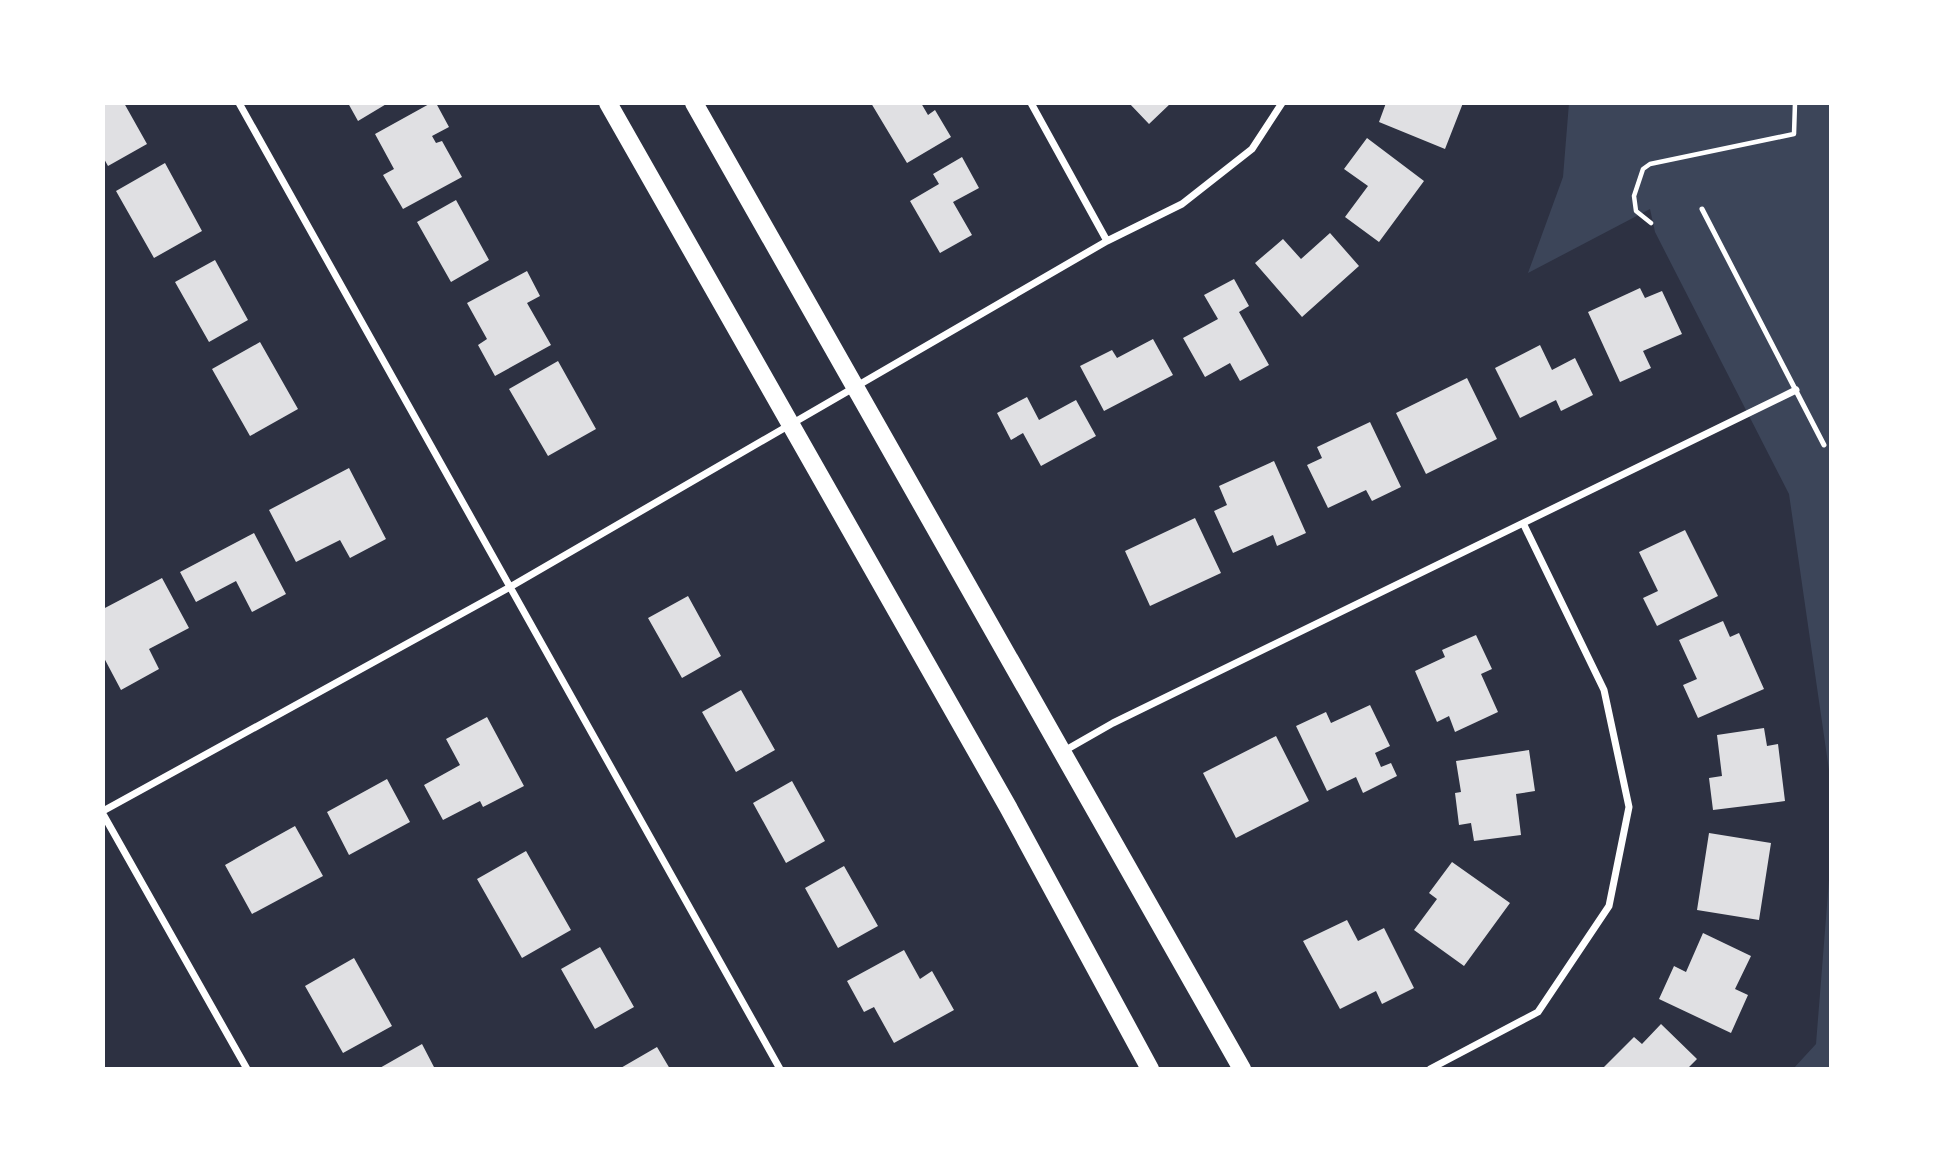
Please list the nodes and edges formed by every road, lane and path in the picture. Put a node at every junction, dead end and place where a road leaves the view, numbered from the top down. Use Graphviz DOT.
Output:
graph roads {
  1 [pos="239,103"];
  2 [pos="608,103"];
  3 [pos="694,103"];
  4 [pos="1031,103"];
  5 [pos="1282,103"];
  6 [pos="1796,103"];
  7 [pos="1702,209"];
  8 [pos="1651,223"];
  9 [pos="1107,241"];
  10 [pos="854,388"];
  11 [pos="1796,390"];
  12 [pos="791,424"];
  13 [pos="1824,444"];
  14 [pos="1524,525"];
  15 [pos="510,587"];
  16 [pos="1064,751"];
  17 [pos="103,813"];
  18 [pos="247,1069"];
  19 [pos="780,1069"];
  20 [pos="1150,1069"];
  21 [pos="1242,1069"];
  22 [pos="1430,1069"];
  1 -- 15 [label="street"];
  2 -- 12 [label="main road"];
  3 -- 10 [label="main road"];
  4 -- 9 [label="street"];
  5 -- 9 [label="street"];
  6 -- 8 [label="path"];
  7 -- 11 [label="lane"];
  9 -- 10 [label="street"];
  10 -- 12 [label="street"];
  10 -- 16 [label="main road"];
  11 -- 13 [label="lane"];
  11 -- 14 [label="street"];
  12 -- 15 [label="street"];
  12 -- 20 [label="main road"];
  14 -- 16 [label="street"];
  14 -- 22 [label="street"];
  15 -- 17 [label="street"];
  15 -- 19 [label="street"];
  16 -- 21 [label="main road"];
  17 -- 18 [label="street"];
}
